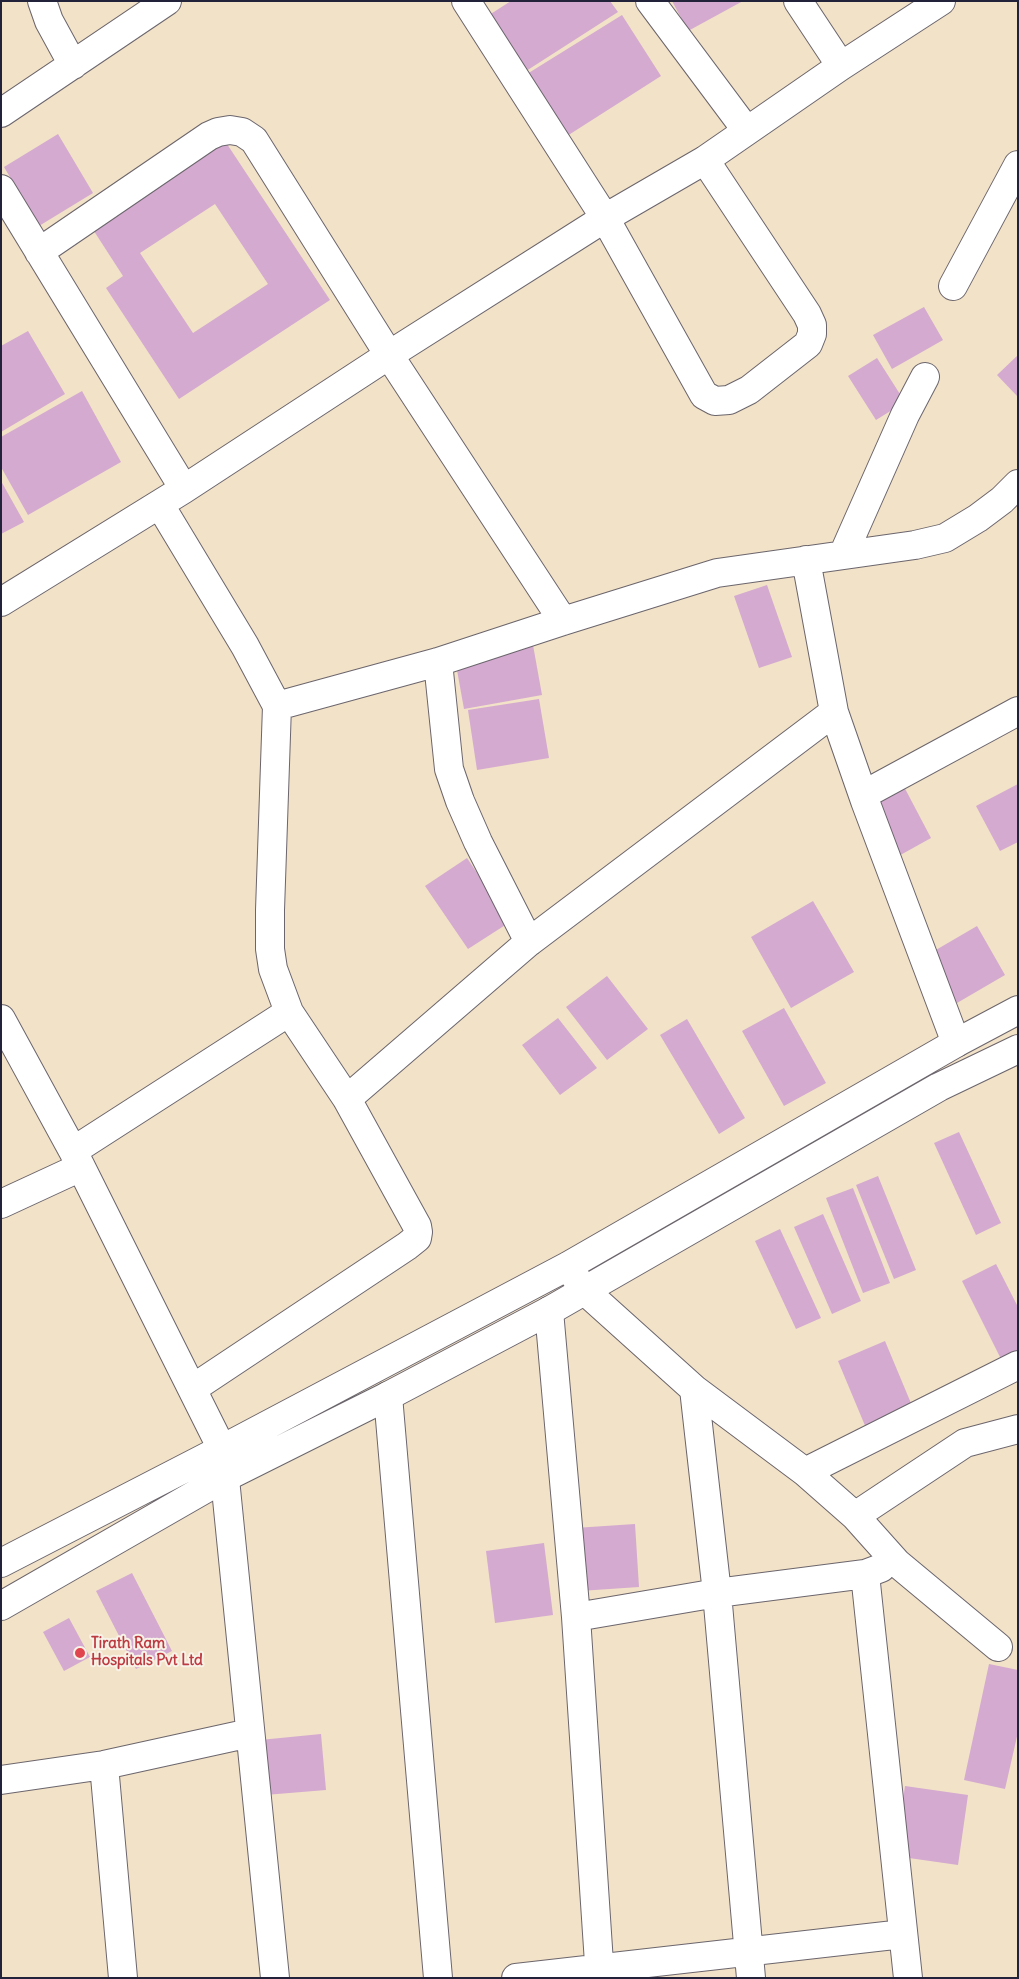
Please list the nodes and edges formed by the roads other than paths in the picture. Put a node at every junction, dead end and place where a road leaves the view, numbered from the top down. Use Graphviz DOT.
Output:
graph roads {
  1 [pos="42,1"];
  2 [pos="167,1"];
  3 [pos="466,1"];
  4 [pos="650,1"];
  5 [pos="798,1"];
  6 [pos="940,1"];
  7 [pos="73,65"];
  8 [pos="841,66"];
  9 [pos="1,113"];
  10 [pos="747,131"];
  11 [pos="706,160"];
  12 [pos="1018,165"];
  13 [pos="1,189"];
  14 [pos="604,218"];
  15 [pos="39,252"];
  16 [pos="953,286"];
  17 [pos="389,355"];
  18 [pos="925,378"];
  19 [pos="1018,484"];
  20 [pos="184,490"];
  21 [pos="160,505"];
  22 [pos="843,555"];
  23 [pos="806,560"];
  24 [pos="1,602"];
  25 [pos="563,620"];
  26 [pos="438,662"];
  27 [pos="277,706"];
  28 [pos="1018,711"];
  29 [pos="834,712"];
  30 [pos="862,795"];
  31 [pos="529,942"];
  32 [pos="1018,1010"];
  33 [pos="289,1012"];
  34 [pos="1,1020"];
  35 [pos="956,1043"];
  36 [pos="1018,1049"];
  37 [pos="348,1099"];
  38 [pos="77,1159"];
  39 [pos="1,1204"];
  40 [pos="568,1266"];
  41 [pos="584,1290"];
  42 [pos="549,1311"];
  43 [pos="1018,1365"];
  44 [pos="192,1389"];
  45 [pos="694,1389"];
  46 [pos="388,1396"];
  47 [pos="1018,1429"];
  48 [pos="222,1450"];
  49 [pos="805,1472"];
  50 [pos="224,1478"];
  51 [pos="855,1516"];
  52 [pos="1,1563"];
  53 [pos="897,1563"];
  54 [pos="865,1574"];
  55 [pos="717,1593"];
  56 [pos="1,1606"];
  57 [pos="576,1617"];
  58 [pos="998,1647"];
  59 [pos="250,1733"];
  60 [pos="104,1765"];
  61 [pos="1,1780"];
  62 [pos="903,1934"];
  63 [pos="750,1965"];
  64 [pos="599,1973"];
  65 [pos="123,1978"];
  66 [pos="275,1978"];
  67 [pos="438,1978"];
  68 [pos="516,1978"];
  69 [pos="908,1978"];
  1 -- 7 [label="street"];
  2 -- 7 [label="street"];
  3 -- 14 [label="street"];
  4 -- 10 [label="street"];
  5 -- 8 [label="street"];
  6 -- 8 [label="street"];
  7 -- 9 [label="street"];
  8 -- 10 [label="street"];
  10 -- 11 [label="street"];
  11 -- 14 [label="street"];
  11 -- 14 [label="street"];
  12 -- 16 [label="street"];
  13 -- 15 [label="street"];
  14 -- 17 [label="street"];
  15 -- 17 [label="street"];
  15 -- 20 [label="street"];
  17 -- 20 [label="street"];
  17 -- 25 [label="street"];
  18 -- 22 [label="street"];
  19 -- 22 [label="street"];
  20 -- 21 [label="street"];
  21 -- 24 [label="street"];
  21 -- 27 [label="street"];
  22 -- 23 [label="street"];
  23 -- 25 [label="street"];
  23 -- 29 [label="street"];
  25 -- 26 [label="street"];
  26 -- 27 [label="street"];
  26 -- 31 [label="street"];
  27 -- 33 [label="street"];
  28 -- 30 [label="street"];
  29 -- 30 [label="street"];
  29 -- 31 [label="street"];
  30 -- 35 [label="street"];
  31 -- 37 [label="street"];
  32 -- 35 [label="street"];
  33 -- 37 [label="street"];
  33 -- 38 [label="street"];
  34 -- 38 [label="street"];
  35 -- 40 [label="street"];
  36 -- 41 [label="street"];
  37 -- 44 [label="street"];
  38 -- 39 [label="street"];
  38 -- 44 [label="street"];
  40 -- 41 [label="street"];
  40 -- 48 [label="street"];
  41 -- 42 [label="street"];
  41 -- 45 [label="street"];
  42 -- 46 [label="street"];
  42 -- 57 [label="street"];
  43 -- 49 [label="street"];
  44 -- 48 [label="street"];
  45 -- 49 [label="street"];
  45 -- 55 [label="street"];
  46 -- 50 [label="street"];
  46 -- 67 [label="street"];
  47 -- 51 [label="street"];
  48 -- 50 [label="street"];
  48 -- 52 [label="street"];
  49 -- 51 [label="street"];
  50 -- 56 [label="street"];
  50 -- 59 [label="street"];
  51 -- 53 [label="street"];
  53 -- 54 [label="street"];
  53 -- 58 [label="street"];
  54 -- 55 [label="street"];
  54 -- 62 [label="street"];
  55 -- 57 [label="street"];
  55 -- 63 [label="street"];
  57 -- 64 [label="street"];
  59 -- 60 [label="street"];
  59 -- 66 [label="street"];
  60 -- 61 [label="street"];
  60 -- 65 [label="street"];
  62 -- 63 [label="street"];
  62 -- 69 [label="street"];
  63 -- 64 [label="street"];
  64 -- 68 [label="street"];
}
